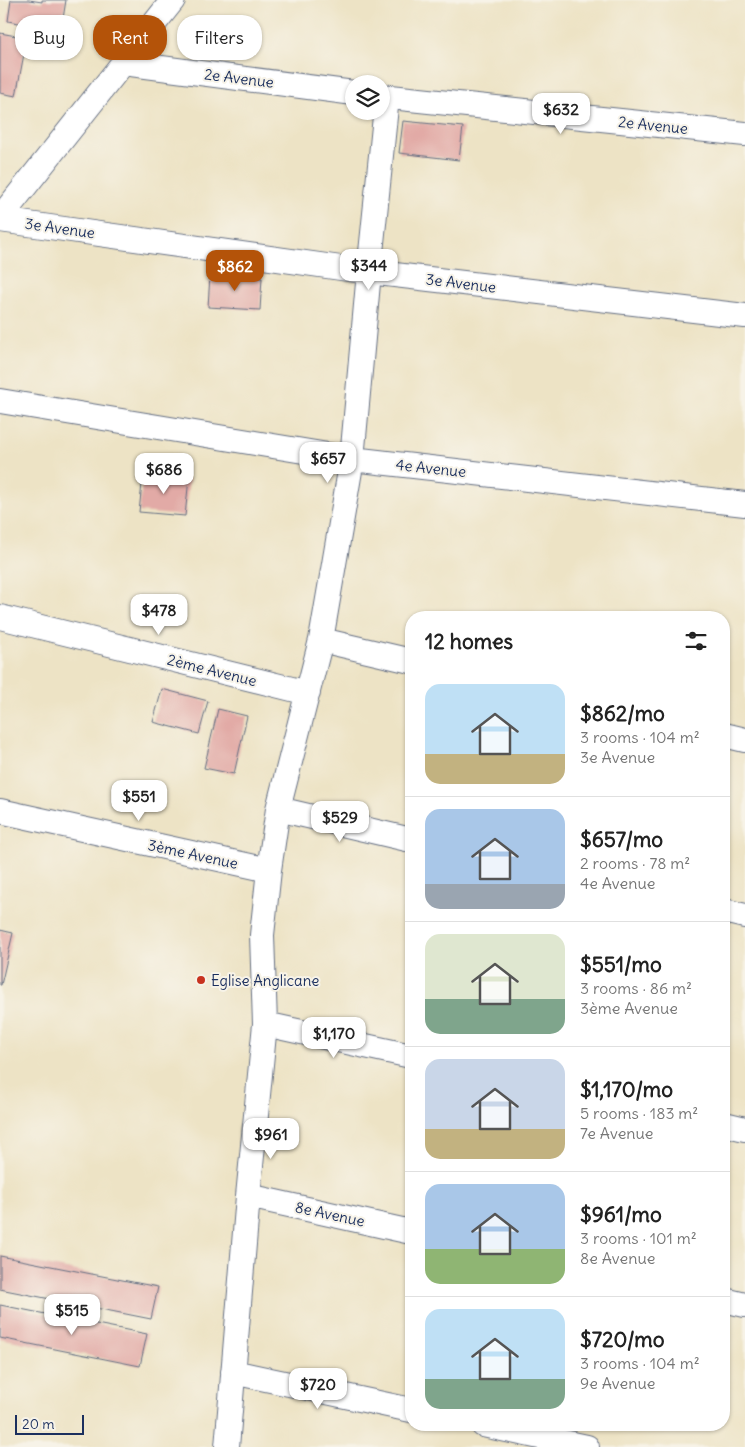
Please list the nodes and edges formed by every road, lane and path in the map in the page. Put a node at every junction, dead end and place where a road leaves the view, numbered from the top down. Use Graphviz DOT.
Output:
graph roads {
  1 [pos="172,0"];
  2 [pos="123,63"];
  3 [pos="345,92"];
  4 [pos="390,98"];
  5 [pos="382,120"];
  6 [pos="745,134"];
  7 [pos="0,219"];
  8 [pos="369,272"];
  9 [pos="745,316"];
  10 [pos="0,401"];
  11 [pos="352,459"];
  12 [pos="745,504"];
  13 [pos="0,617"];
  14 [pos="321,640"];
  15 [pos="405,660"];
  16 [pos="308,693"];
  17 [pos="730,736"];
  18 [pos="745,740"];
  19 [pos="278,809"];
  20 [pos="0,811"];
  21 [pos="405,839"];
  22 [pos="269,870"];
  23 [pos="730,912"];
  24 [pos="745,916"];
  25 [pos="266,1024"];
  26 [pos="405,1055"];
  27 [pos="730,1125"];
  28 [pos="745,1129"];
  29 [pos="248,1196"];
  30 [pos="405,1231"];
  31 [pos="730,1301"];
  32 [pos="745,1305"];
  33 [pos="233,1372"];
  34 [pos="405,1409"];
  35 [pos="511,1431"];
  36 [pos="227,1447"];
  37 [pos="587,1447"];
  1 -- 2 [label="street"];
  2 -- 3 [label="street, 2e Avenue"];
  2 -- 7 [label="street"];
  4 -- 6 [label="street, 2e Avenue"];
  5 -- 8 [label="street"];
  7 -- 8 [label="street, 3e Avenue"];
  8 -- 9 [label="street, 3e Avenue"];
  8 -- 11 [label="street"];
  10 -- 11 [label="street, 4e Avenue"];
  11 -- 12 [label="street, 4e Avenue"];
  11 -- 14 [label="street"];
  13 -- 16 [label="street, 2ème Avenue"];
  14 -- 15 [label="street"];
  14 -- 16 [label="street"];
  16 -- 19 [label="street"];
  17 -- 18 [label="street"];
  19 -- 21 [label="street"];
  19 -- 22 [label="street"];
  20 -- 22 [label="street, 3ème Avenue"];
  22 -- 25 [label="street"];
  23 -- 24 [label="street"];
  25 -- 26 [label="street"];
  25 -- 29 [label="street"];
  27 -- 28 [label="street"];
  29 -- 30 [label="street, 8e Avenue"];
  29 -- 33 [label="street"];
  31 -- 32 [label="street"];
  33 -- 34 [label="street"];
  33 -- 36 [label="street"];
  35 -- 37 [label="street"];
}
